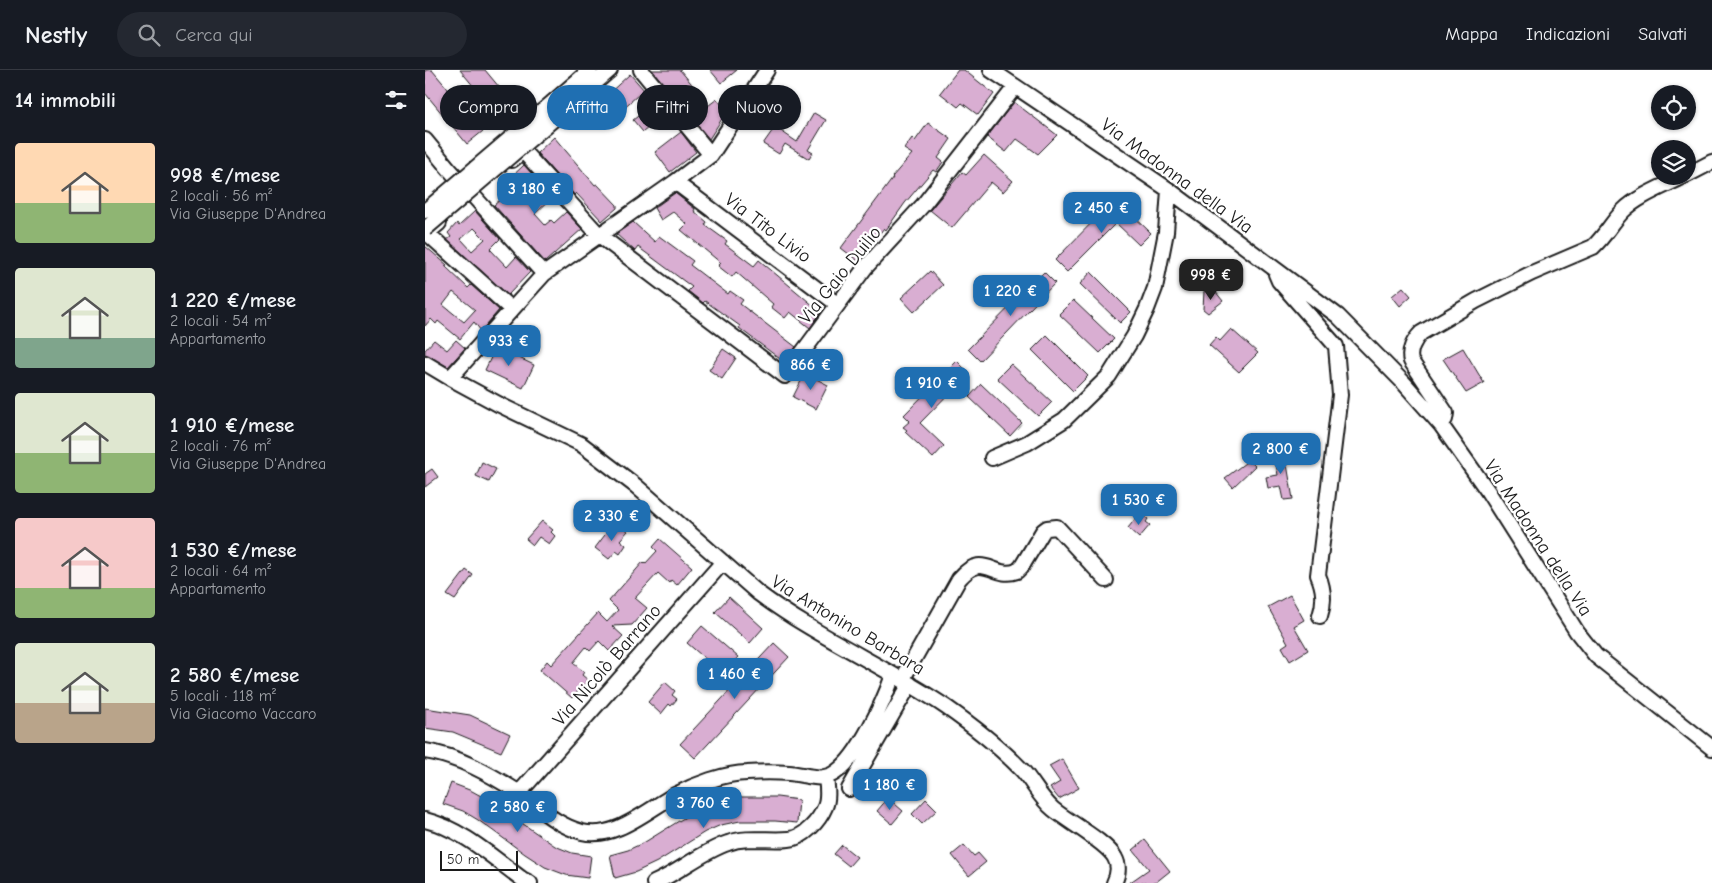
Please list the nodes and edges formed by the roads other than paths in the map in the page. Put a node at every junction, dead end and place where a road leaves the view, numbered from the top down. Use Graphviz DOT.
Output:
graph roads {
  1 [pos="590,70"];
  2 [pos="610,70"];
  3 [pos="641,70"];
  4 [pos="767,70"];
  5 [pos="991,70"];
  6 [pos="577,85"];
  7 [pos="589,85"];
  8 [pos="1015,86"];
  9 [pos="547,115"];
  10 [pos="547,116"];
  11 [pos="425,140"];
  12 [pos="711,155"];
  13 [pos="1712,162"];
  14 [pos="1696,170"];
  15 [pos="675,182"];
  16 [pos="1667,185"];
  17 [pos="1169,190"];
  18 [pos="473,195"];
  19 [pos="425,211"];
  20 [pos="425,229"];
  21 [pos="599,235"];
  22 [pos="1274,269"];
  23 [pos="544,274"];
  24 [pos="837,304"];
  25 [pos="511,310"];
  26 [pos="425,363"];
  27 [pos="450,378"];
  28 [pos="1441,425"];
  29 [pos="992,458"];
  30 [pos="723,562"];
  31 [pos="1106,580"];
  32 [pos="1320,616"];
  33 [pos="901,680"];
  34 [pos="1712,748"];
  35 [pos="425,751"];
  36 [pos="826,777"];
  37 [pos="849,789"];
  38 [pos="519,793"];
  39 [pos="425,820"];
  40 [pos="530,883"];
  41 [pos="654,883"];
  42 [pos="1115,883"];
  1 -- 6 [label="street"];
  2 -- 7 [label="street"];
  3 -- 12 [label="street"];
  4 -- 12 [label="street"];
  5 -- 8 [label="street, Via Madonna della Via"];
  8 -- 17 [label="street, Via Madonna della Via"];
  8 -- 24 [label="street, Via Gaio Duilio"];
  9 -- 19 [label="street, bridge"];
  10 -- 20 [label="street, bridge"];
  11 -- 18 [label="street"];
  12 -- 15 [label="street"];
  13 -- 14 [label="street"];
  15 -- 21 [label="street"];
  15 -- 24 [label="street, Via Tito Livio"];
  16 -- 28 [label="street"];
  17 -- 22 [label="street, Via Madonna della Via"];
  17 -- 29 [label="street"];
  18 -- 21 [label="street"];
  18 -- 23 [label="street"];
  18 -- 25 [label="street"];
  21 -- 23 [label="street"];
  21 -- 24 [label="street, Via Gaio Duilio"];
  22 -- 28 [label="street, Via Madonna della Via"];
  22 -- 32 [label="street"];
  23 -- 25 [label="street"];
  25 -- 27 [label="street"];
  26 -- 27 [label="street, Via Antonino Barbara"];
  27 -- 30 [label="street, Via Antonino Barbara"];
  28 -- 34 [label="street, Via Madonna della Via"];
  30 -- 33 [label="street, Via Antonino Barbara"];
  30 -- 38 [label="street, Via Nicolò Barrano"];
  31 -- 33 [label="street"];
  33 -- 36 [label="street"];
  33 -- 37 [label="street"];
  33 -- 42 [label="street, Via Antonino Barbara"];
  35 -- 38 [label="street"];
  36 -- 38 [label="street"];
  36 -- 41 [label="street"];
  39 -- 40 [label="street"];
}
